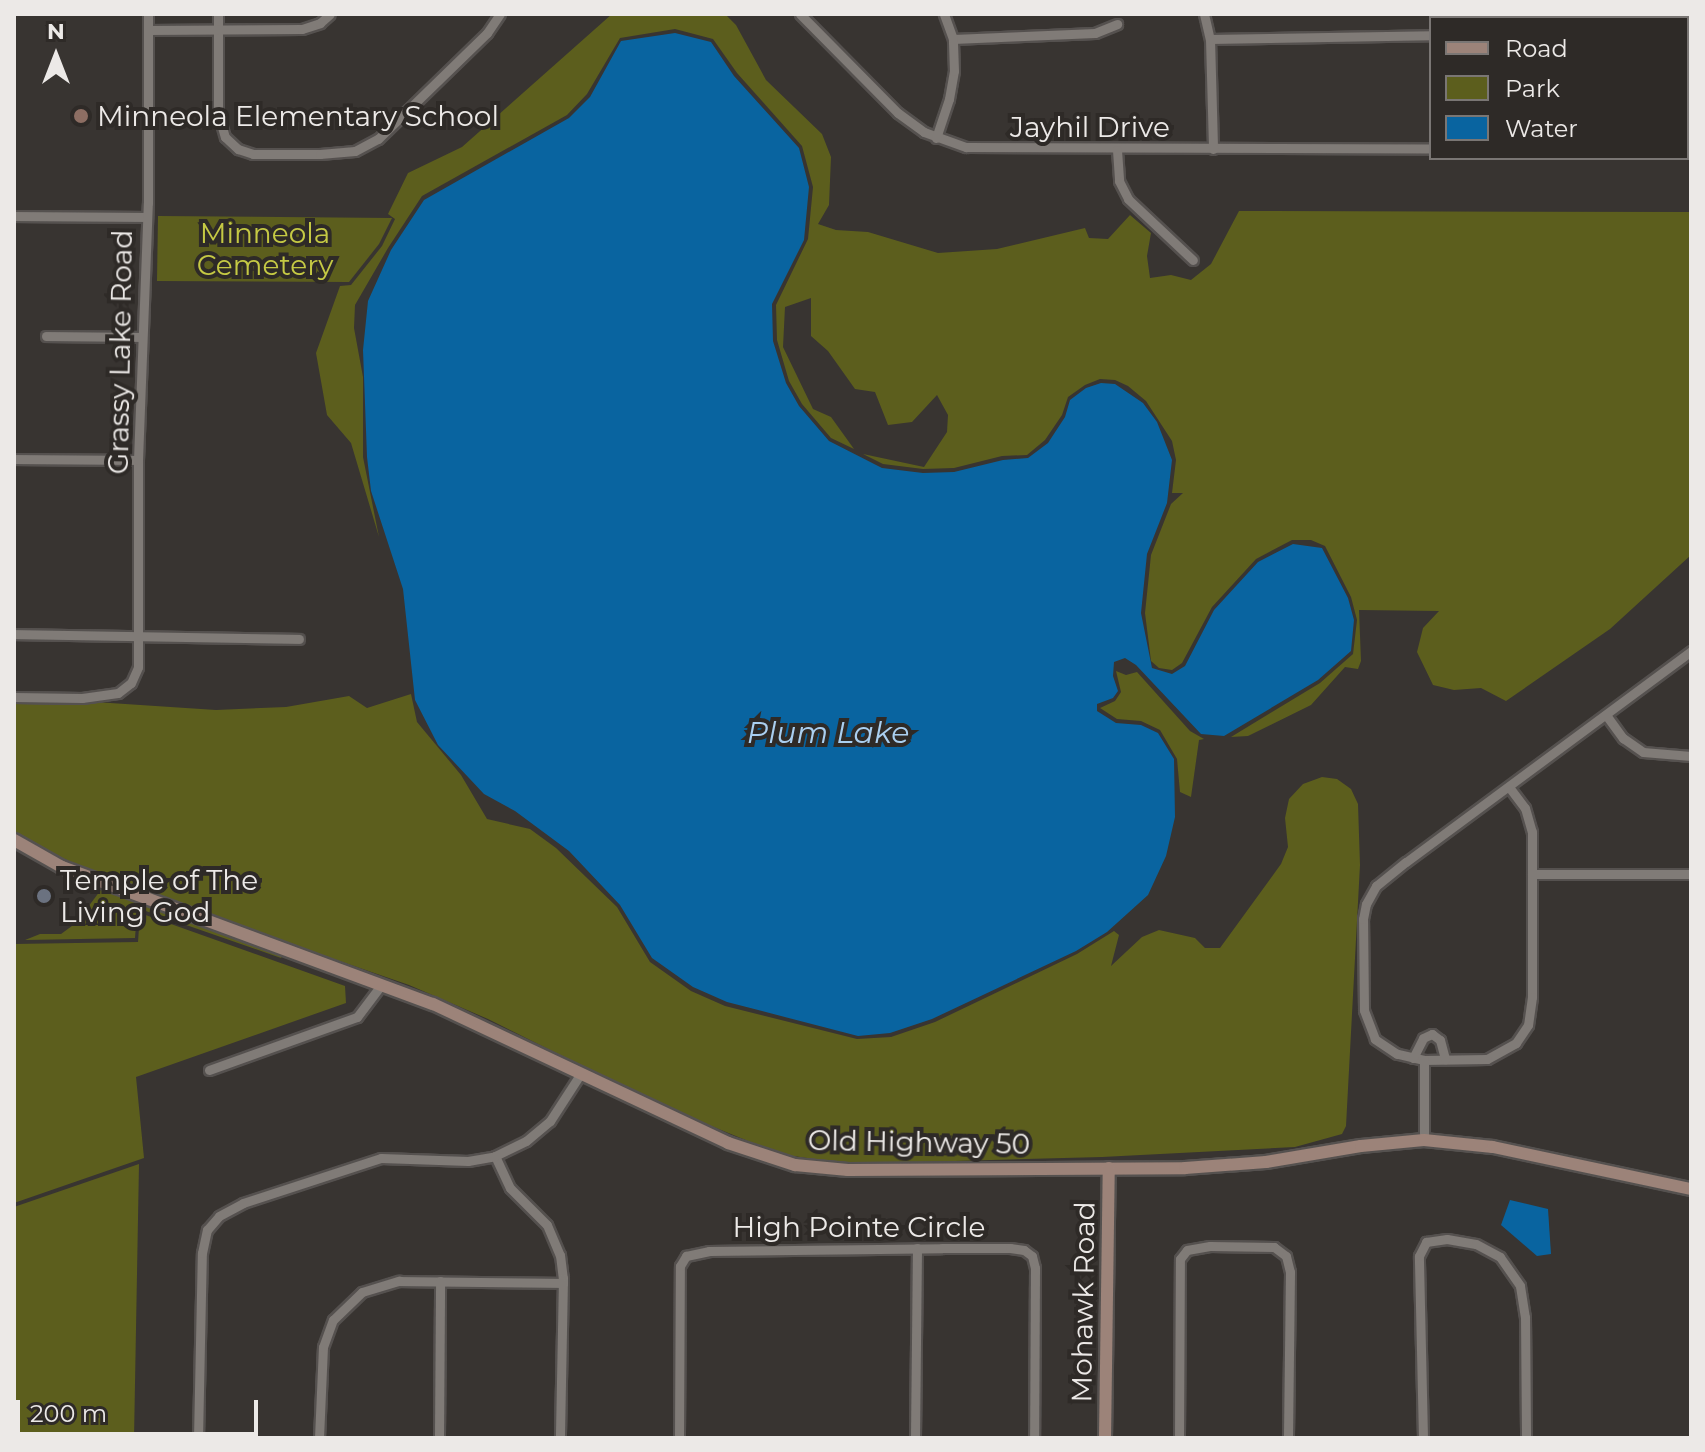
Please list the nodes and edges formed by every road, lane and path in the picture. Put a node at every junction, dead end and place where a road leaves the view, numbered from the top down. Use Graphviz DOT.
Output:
graph roads {
  1 [pos="148,14"];
  2 [pos="218,14"];
  3 [pos="330,14"];
  4 [pos="500,14"];
  5 [pos="800,14"];
  6 [pos="944,14"];
  7 [pos="1204,14"];
  8 [pos="1117,24"];
  9 [pos="148,30"];
  10 [pos="218,31"];
  11 [pos="1429,35"];
  12 [pos="953,39"];
  13 [pos="1210,39"];
  14 [pos="936,138"];
  15 [pos="1213,149"];
  16 [pos="1429,149"];
  17 [pos="1117,150"];
  18 [pos="14,216"];
  19 [pos="145,217"];
  20 [pos="1193,260"];
  21 [pos="46,336"];
  22 [pos="141,337"];
  23 [pos="14,459"];
  24 [pos="138,460"];
  25 [pos="14,634"];
  26 [pos="139,634"];
  27 [pos="299,639"];
  28 [pos="1691,651"];
  29 [pos="14,697"];
  30 [pos="1606,715"];
  31 [pos="1691,756"];
  32 [pos="1509,787"];
  33 [pos="14,840"];
  34 [pos="1532,874"];
  35 [pos="1691,874"];
  36 [pos="382,984"];
  37 [pos="1413,1058"];
  38 [pos="1445,1059"];
  39 [pos="1424,1060"];
  40 [pos="209,1070"];
  41 [pos="581,1073"];
  42 [pos="1424,1140"];
  43 [pos="495,1156"];
  44 [pos="1109,1168"];
  45 [pos="1691,1189"];
  46 [pos="917,1248"];
  47 [pos="440,1281"];
  48 [pos="563,1283"];
  49 [pos="198,1438"];
  50 [pos="319,1438"];
  51 [pos="439,1438"];
  52 [pos="560,1438"];
  53 [pos="679,1438"];
  54 [pos="915,1438"];
  55 [pos="1034,1438"];
  56 [pos="1105,1438"];
  57 [pos="1179,1438"];
  58 [pos="1288,1438"];
  59 [pos="1423,1438"];
  60 [pos="1526,1438"];
  1 -- 9 [label="street, Grassy Lake Road"];
  2 -- 10 [label="street"];
  3 -- 10 [label="street"];
  4 -- 10 [label="street"];
  5 -- 14 [label="street, Jayhil Drive"];
  6 -- 12 [label="street"];
  7 -- 13 [label="street"];
  8 -- 12 [label="street"];
  9 -- 10 [label="street"];
  9 -- 19 [label="street, Grassy Lake Road"];
  11 -- 13 [label="street"];
  12 -- 14 [label="street"];
  13 -- 15 [label="street"];
  14 -- 17 [label="street, Jayhil Drive"];
  15 -- 16 [label="street, Jayhil Drive"];
  15 -- 17 [label="street, Jayhil Drive"];
  17 -- 20 [label="street"];
  18 -- 19 [label="street"];
  19 -- 22 [label="street, Grassy Lake Road"];
  21 -- 22 [label="street"];
  22 -- 24 [label="street, Grassy Lake Road"];
  23 -- 24 [label="street"];
  24 -- 26 [label="street, Grassy Lake Road"];
  25 -- 26 [label="street"];
  26 -- 27 [label="street"];
  26 -- 29 [label="street, Grassy Lake Road"];
  28 -- 30 [label="street"];
  30 -- 31 [label="street"];
  30 -- 32 [label="street"];
  32 -- 34 [label="street"];
  32 -- 37 [label="street"];
  33 -- 36 [label="main road, Old Highway 50"];
  34 -- 35 [label="street"];
  34 -- 38 [label="street"];
  36 -- 40 [label="street"];
  36 -- 41 [label="main road, Old Highway 50"];
  37 -- 38 [label="street"];
  37 -- 39 [label="street"];
  38 -- 39 [label="street"];
  39 -- 42 [label="street"];
  41 -- 43 [label="street"];
  41 -- 44 [label="main road, Old Highway 50"];
  42 -- 44 [label="main road, Old Highway 50"];
  42 -- 45 [label="main road, Old Highway 50"];
  43 -- 48 [label="street"];
  43 -- 49 [label="street"];
  44 -- 56 [label="main road, Mohawk Road"];
  46 -- 53 [label="street, High Pointe Circle"];
  46 -- 54 [label="street"];
  46 -- 55 [label="street, High Pointe Circle"];
  47 -- 48 [label="street"];
  47 -- 50 [label="street"];
  47 -- 51 [label="street"];
  48 -- 52 [label="street"];
  57 -- 58 [label="street"];
  59 -- 60 [label="street"];
}
